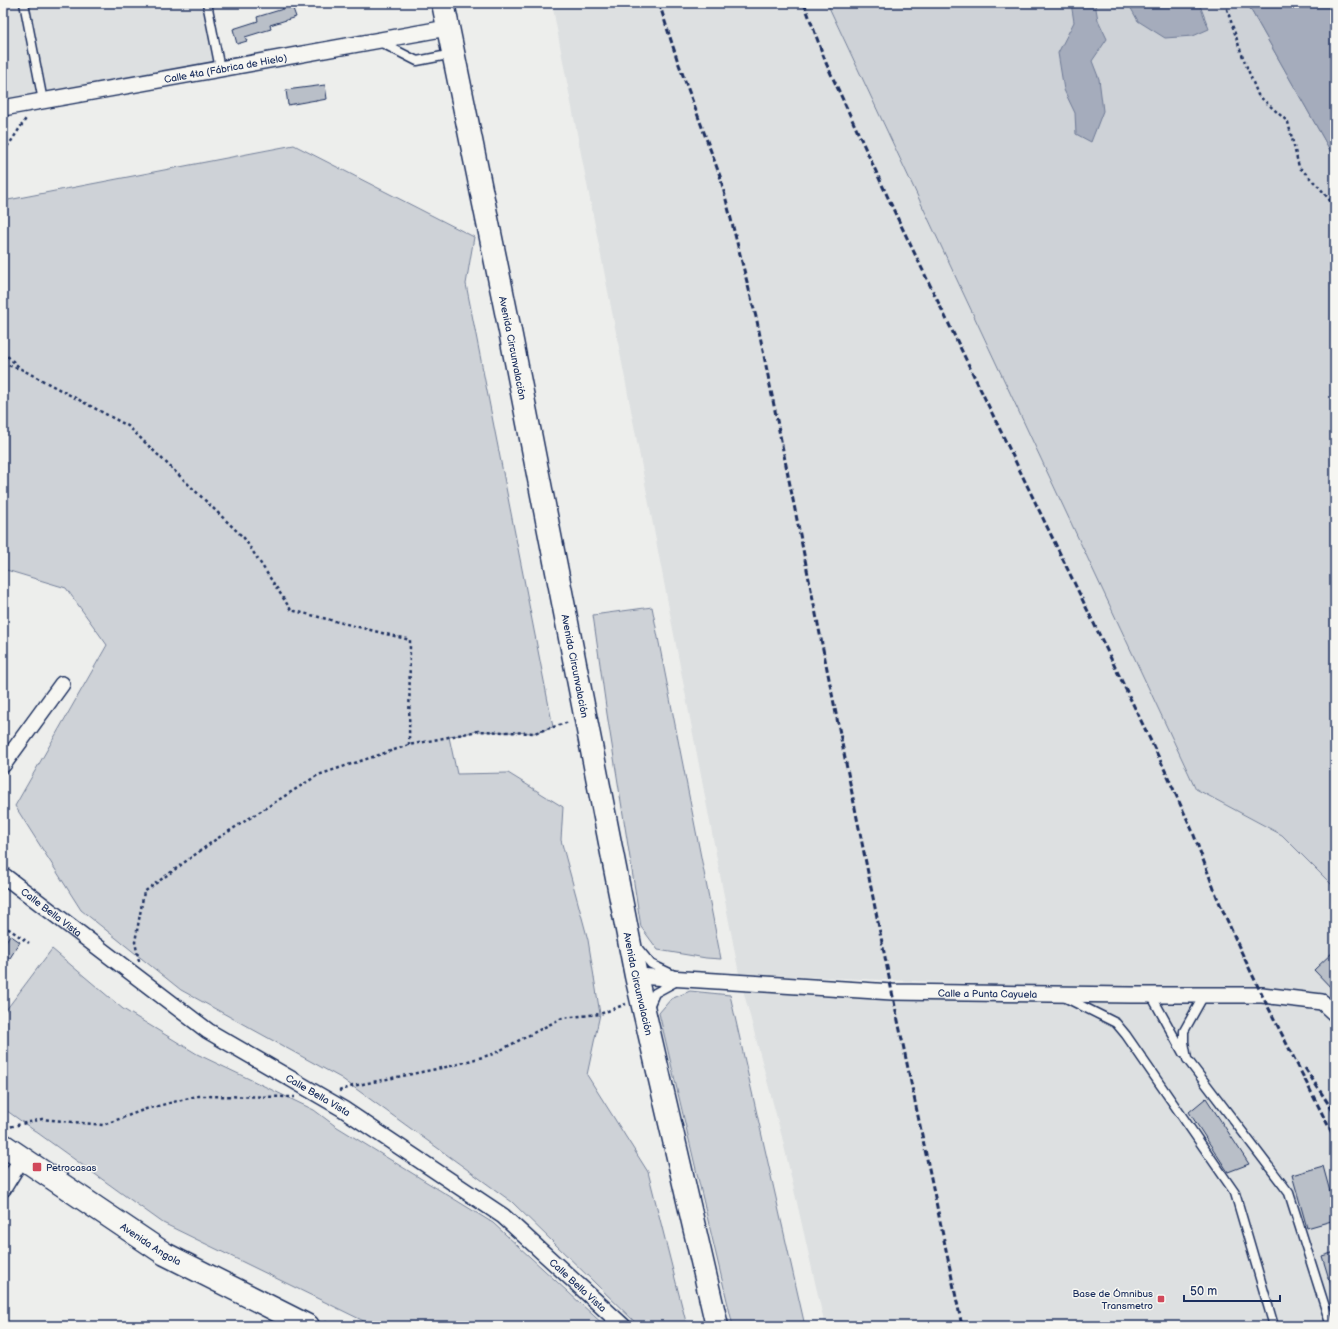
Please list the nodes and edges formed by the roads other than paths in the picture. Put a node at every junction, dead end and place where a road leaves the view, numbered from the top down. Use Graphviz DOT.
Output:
graph roads {
  1 [pos="24,3"];
  2 [pos="207,3"];
  3 [pos="443,3"];
  4 [pos="447,28"];
  5 [pos="377,41"];
  6 [pos="453,54"];
  7 [pos="220,69"];
  8 [pos="40,102"];
  9 [pos="3,108"];
  10 [pos="62,684"];
  11 [pos="3,765"];
  12 [pos="3,875"];
  13 [pos="629,938"];
  14 [pos="636,976"];
  15 [pos="682,979"];
  16 [pos="1058,994"];
  17 [pos="1151,995"];
  18 [pos="1204,995"];
  19 [pos="644,1007"];
  20 [pos="1335,1014"];
  21 [pos="1187,1059"];
  22 [pos="3,1145"];
  23 [pos="22,1158"];
  24 [pos="3,1189"];
  25 [pos="308,1326"];
  26 [pos="623,1326"];
  27 [pos="717,1326"];
  28 [pos="1274,1326"];
  29 [pos="1331,1326"];
  1 -- 8 [label="lane"];
  2 -- 7 [label="lane"];
  3 -- 4 [label="main road, Avenida Circunvalación"];
  4 -- 5 [label="street, Calle 4ta (Fábrica de Hielo)"];
  4 -- 6 [label="main road, Avenida Circunvalación"];
  5 -- 6 [label="lane"];
  5 -- 7 [label="street, Calle 4ta (Fábrica de Hielo)"];
  6 -- 13 [label="main road, Avenida Circunvalación"];
  7 -- 8 [label="street, Calle 4ta (Fábrica de Hielo)"];
  8 -- 9 [label="street, Calle 4ta (Fábrica de Hielo)"];
  10 -- 11 [label="street"];
  12 -- 26 [label="street, Calle Bella Vista"];
  13 -- 14 [label="main road, Avenida Circunvalación"];
  13 -- 15 [label="lane"];
  14 -- 15 [label="street, Calle a Punta Cayuela"];
  14 -- 19 [label="main road, Avenida Circunvalación"];
  15 -- 16 [label="street, Calle a Punta Cayuela"];
  15 -- 19 [label="lane"];
  16 -- 17 [label="street, Calle a Punta Cayuela"];
  16 -- 28 [label="lane"];
  17 -- 18 [label="street, Calle a Punta Cayuela"];
  17 -- 21 [label="lane"];
  18 -- 20 [label="street, Calle a Punta Cayuela"];
  18 -- 21 [label="lane"];
  19 -- 27 [label="main road, Avenida Circunvalación"];
  21 -- 29 [label="lane"];
  22 -- 23 [label="main road, Avenida Angola"];
  23 -- 24 [label="street"];
  23 -- 25 [label="main road, Avenida Angola"];
}
